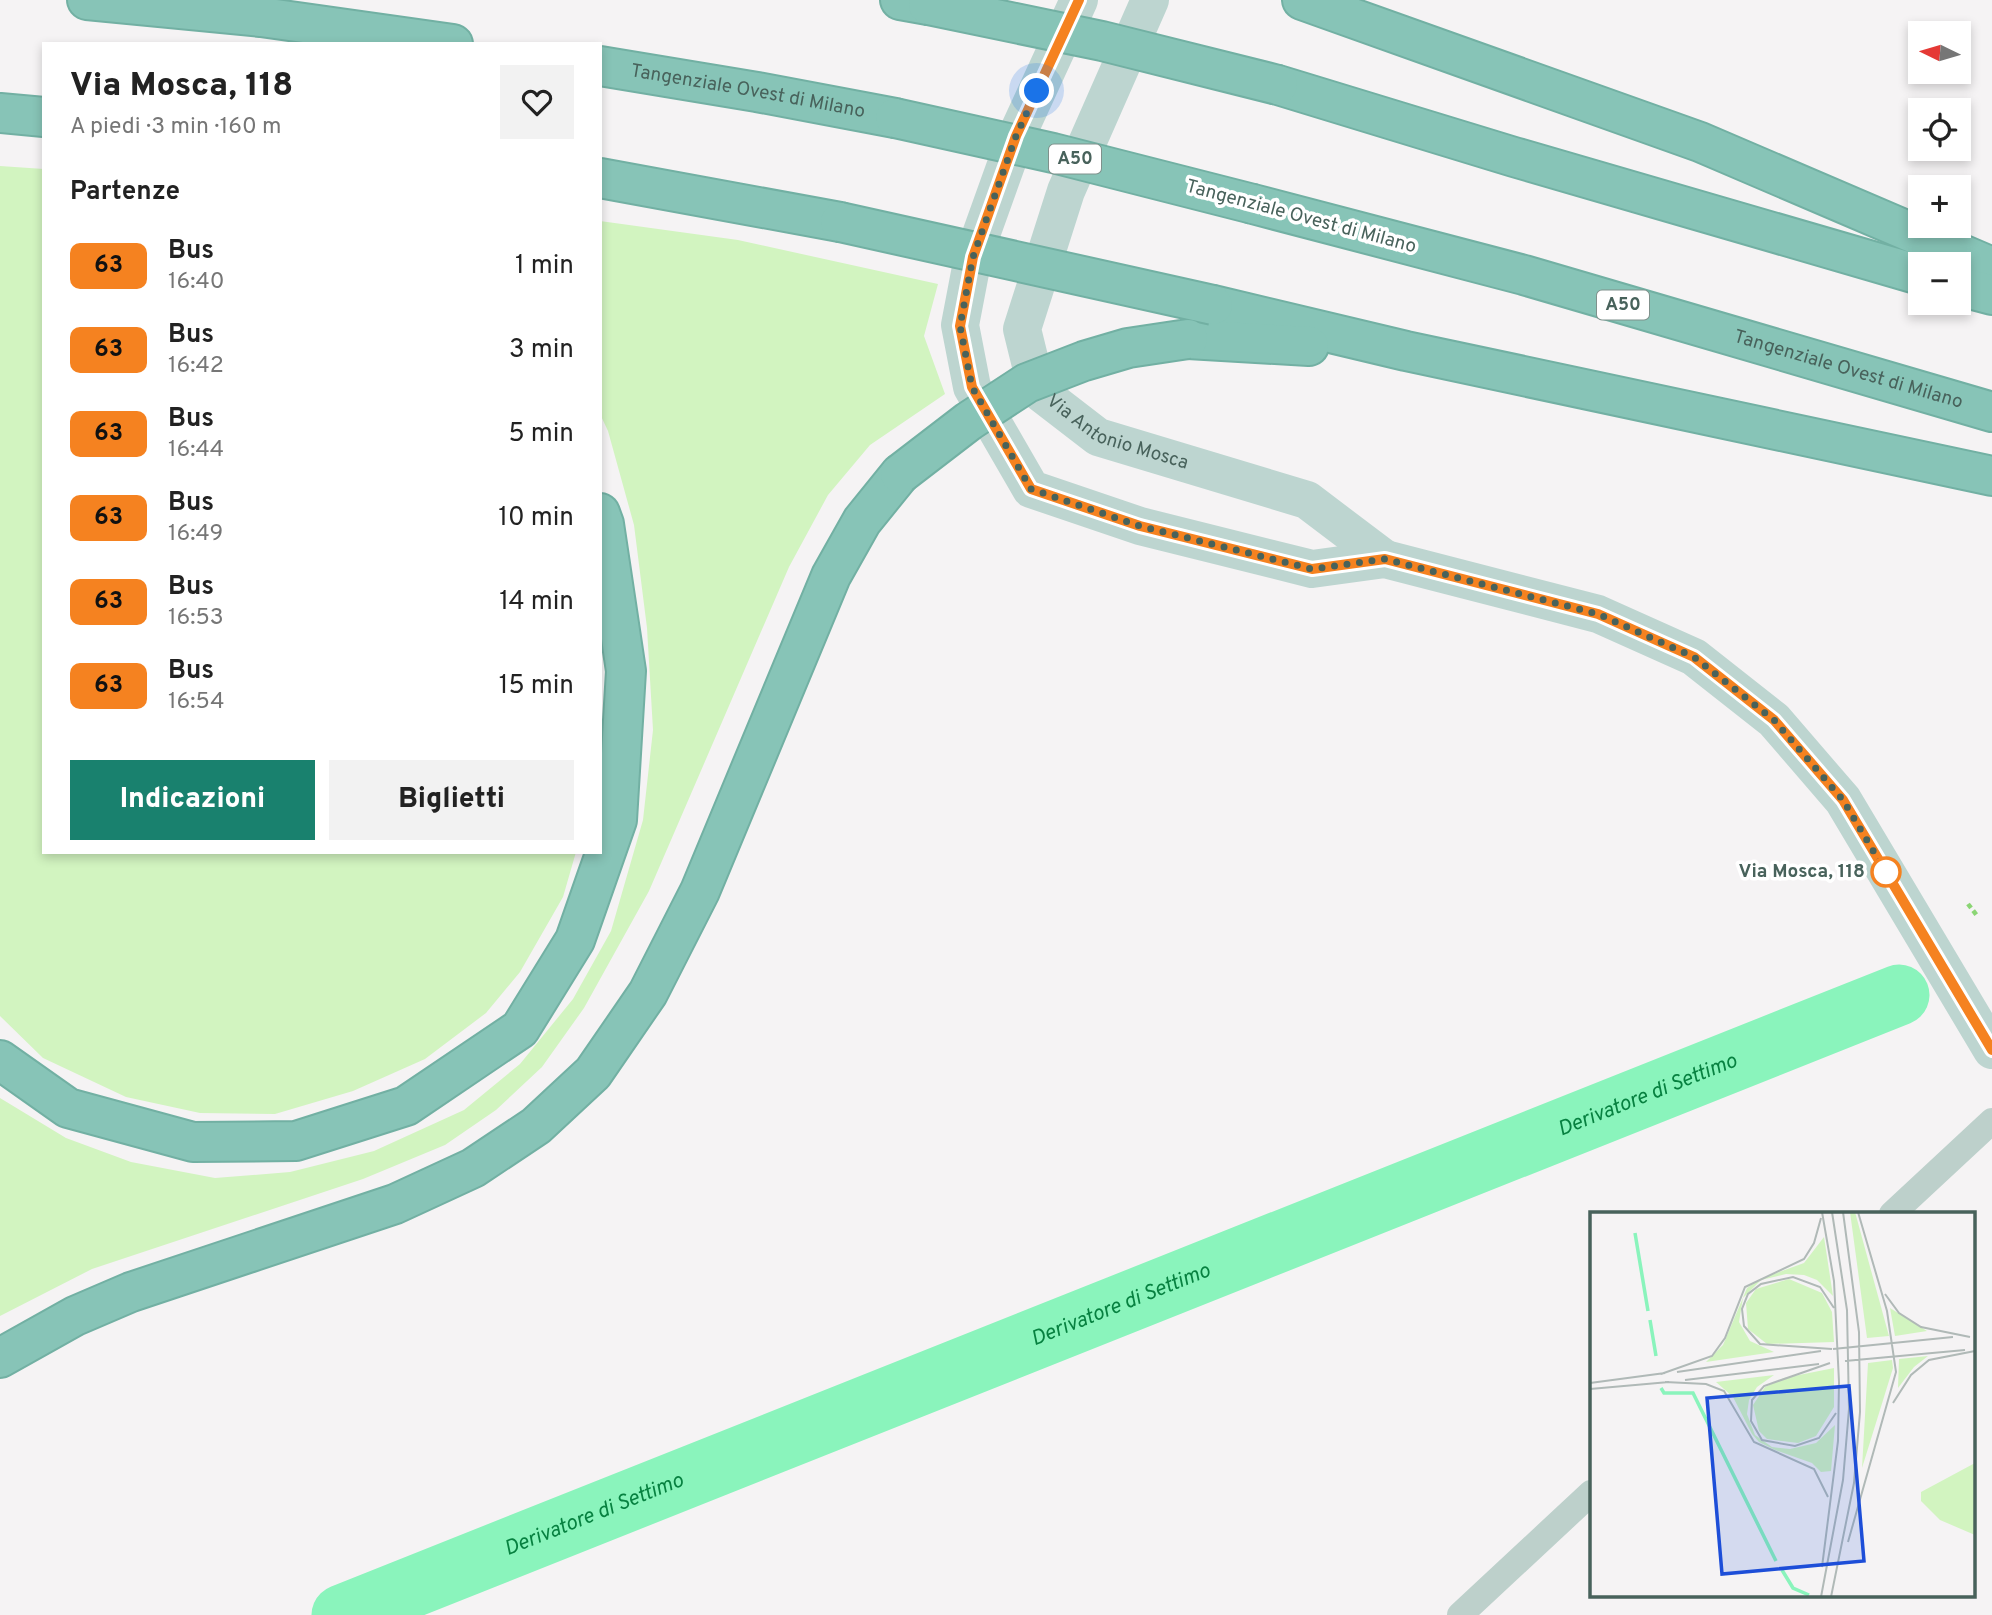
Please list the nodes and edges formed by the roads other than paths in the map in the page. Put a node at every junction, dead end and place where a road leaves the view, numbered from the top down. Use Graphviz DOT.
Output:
graph roads {
  1 [pos="87,0"];
  2 [pos="1079,0"];
  3 [pos="1150,0"];
  4 [pos="1306,2"];
  5 [pos="914,3"];
  6 [pos="439,42"];
  7 [pos="602,66"];
  8 [pos="0,113"];
  9 [pos="42,117"];
  10 [pos="602,178"];
  11 [pos="1992,267"];
  12 [pos="1908,272"];
  13 [pos="1971,289"];
  14 [pos="1992,295"];
  15 [pos="1406,351"];
  16 [pos="1992,412"];
  17 [pos="1992,476"];
  18 [pos="602,518"];
  19 [pos="1385,559"];
  20 [pos="1992,1050"];
  21 [pos="0,1060"];
  22 [pos="1992,1121"];
  23 [pos="1894,1212"];
  24 [pos="0,1358"];
  25 [pos="1590,1494"];
  26 [pos="1460,1615"];
  1 -- 6 [label="highway"];
  2 -- 19 [label="street, Via Antonio Mosca"];
  3 -- 19 [label="street, Via Antonio Mosca"];
  4 -- 11 [label="highway"];
  5 -- 12 [label="highway, bridge"];
  7 -- 16 [label="highway, Tangenziale Ovest di Milano / A50, bridge"];
  8 -- 9 [label="highway"];
  10 -- 15 [label="highway, bridge"];
  13 -- 14 [label="highway"];
  15 -- 17 [label="highway"];
  15 -- 24 [label="highway, bridge"];
  18 -- 21 [label="highway"];
  19 -- 20 [label="street, Via Antonio Mosca"];
  22 -- 23 [label="lane"];
  25 -- 26 [label="lane"];
}
